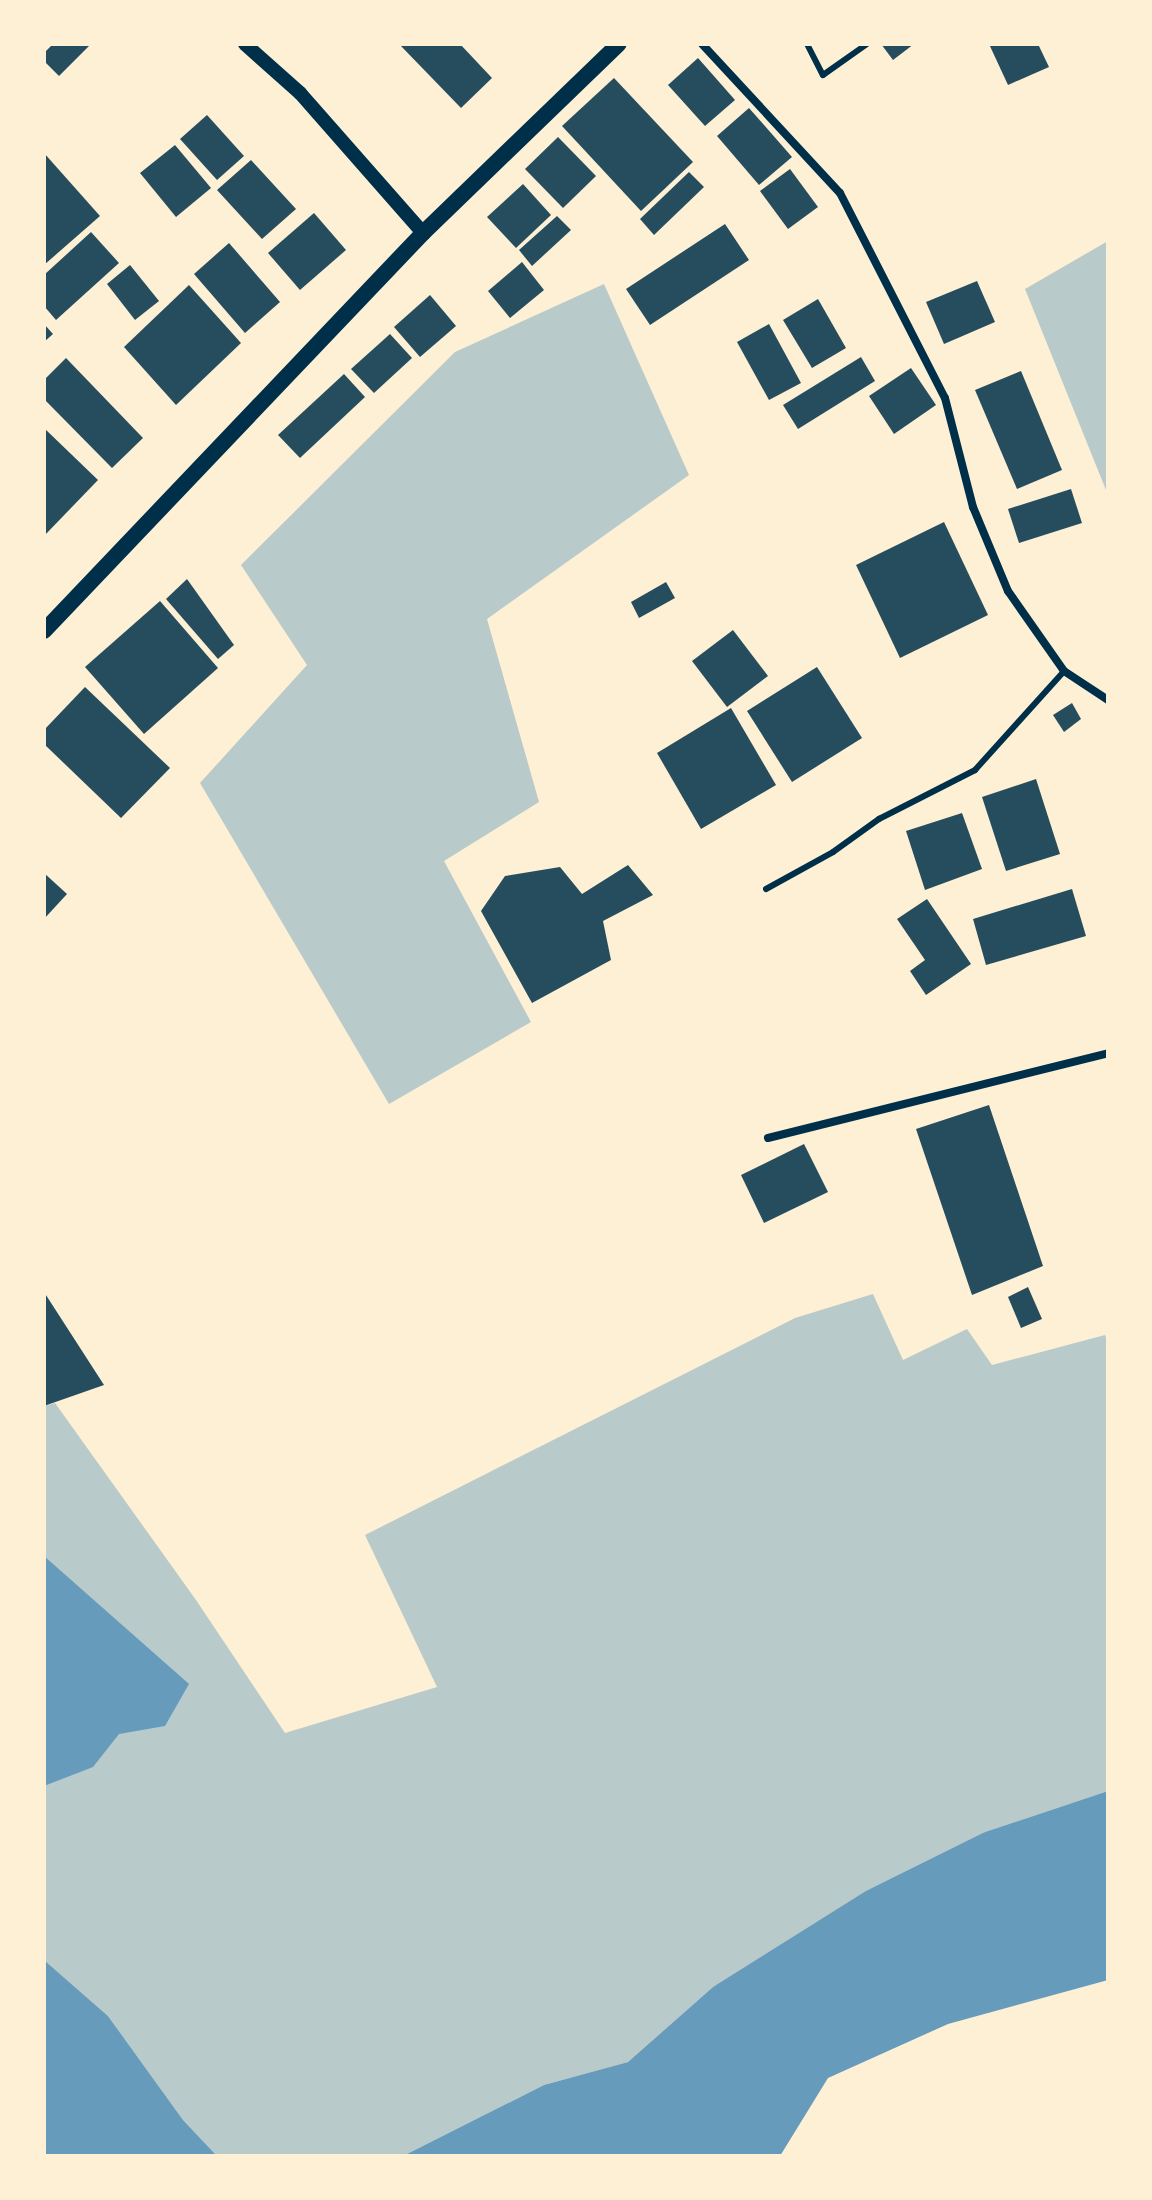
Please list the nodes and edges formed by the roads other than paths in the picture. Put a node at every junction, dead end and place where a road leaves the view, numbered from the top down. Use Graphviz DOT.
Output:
graph roads {
  1 [pos="245,44"];
  2 [pos="619,44"];
  3 [pos="702,44"];
  4 [pos="807,44"];
  5 [pos="867,44"];
  6 [pos="423,233"];
  7 [pos="44,631"];
  8 [pos="1064,671"];
  9 [pos="1108,700"];
  10 [pos="766,889"];
  11 [pos="1108,1053"];
  12 [pos="768,1138"];
  1 -- 6 [label="street"];
  2 -- 6 [label="main road"];
  3 -- 8 [label="street"];
  4 -- 5 [label="lane"];
  6 -- 7 [label="main road"];
  8 -- 9 [label="street"];
  8 -- 10 [label="lane"];
  11 -- 12 [label="street"];
}
